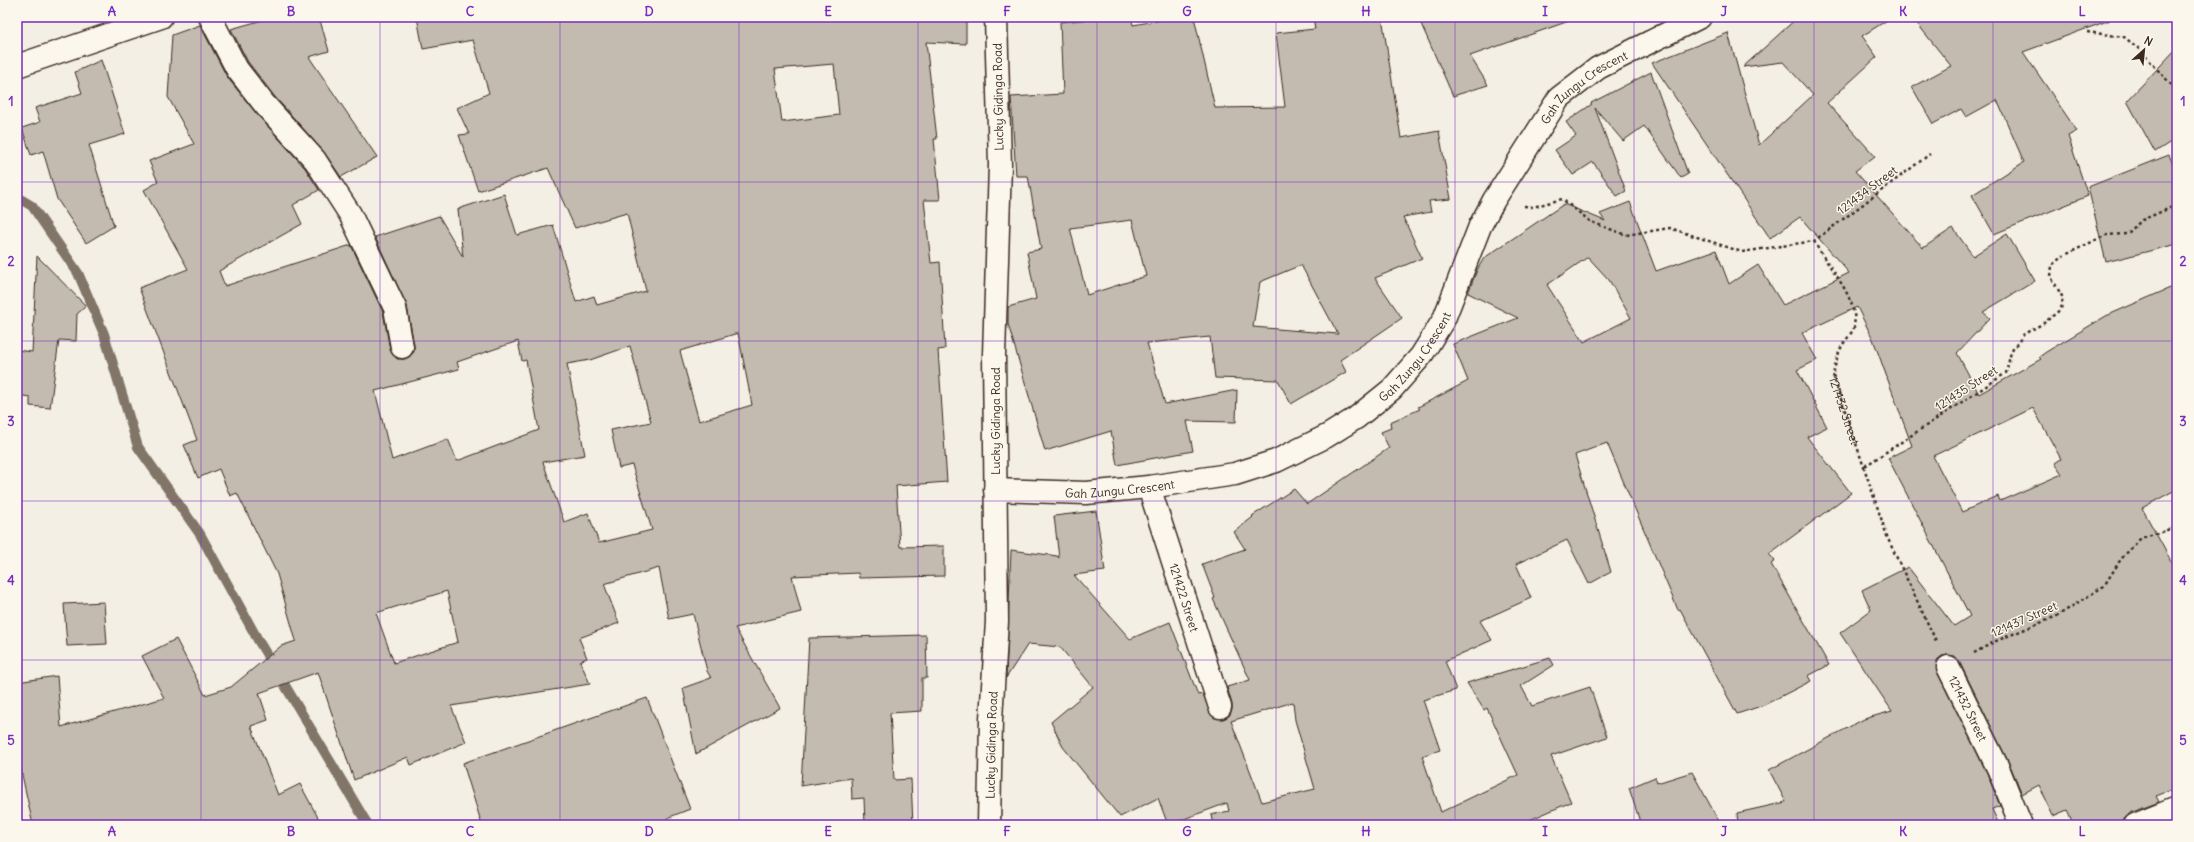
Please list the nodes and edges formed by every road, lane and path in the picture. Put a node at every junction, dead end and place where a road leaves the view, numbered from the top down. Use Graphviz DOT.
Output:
graph roads {
  1 [pos="161,17"];
  2 [pos="210,17"];
  3 [pos="996,17"];
  4 [pos="1700,17"];
  5 [pos="2086,32"];
  6 [pos="17,66"];
  7 [pos="2177,90"];
  8 [pos="1930,154"];
  9 [pos="1494,200"];
  10 [pos="2177,205"];
  11 [pos="1814,241"];
  12 [pos="402,347"];
  13 [pos="1865,466"];
  14 [pos="1149,487"];
  15 [pos="995,490"];
  16 [pos="2177,527"];
  17 [pos="1948,668"];
  18 [pos="1220,707"];
  19 [pos="2177,808"];
  20 [pos="989,825"];
  21 [pos="2021,825"];
  22 [pos="2135,825"];
  1 -- 6 [label="street"];
  2 -- 12 [label="street"];
  3 -- 15 [label="street, Lucky Gidinga Road"];
  4 -- 9 [label="street, Gah Zungu Crescent"];
  5 -- 7 [label="path"];
  8 -- 11 [label="path, 121434 Street"];
  9 -- 11 [label="path"];
  9 -- 14 [label="street, Gah Zungu Crescent"];
  10 -- 13 [label="path, 121435 Street"];
  11 -- 13 [label="path, 121432 Street"];
  13 -- 17 [label="path, 121432 Street"];
  14 -- 15 [label="street, Gah Zungu Crescent"];
  14 -- 18 [label="street, 121422 Street"];
  15 -- 20 [label="street, Lucky Gidinga Road"];
  16 -- 17 [label="path, 121437 Street"];
  17 -- 21 [label="street, 121432 Street"];
  19 -- 22 [label="street"];
}
